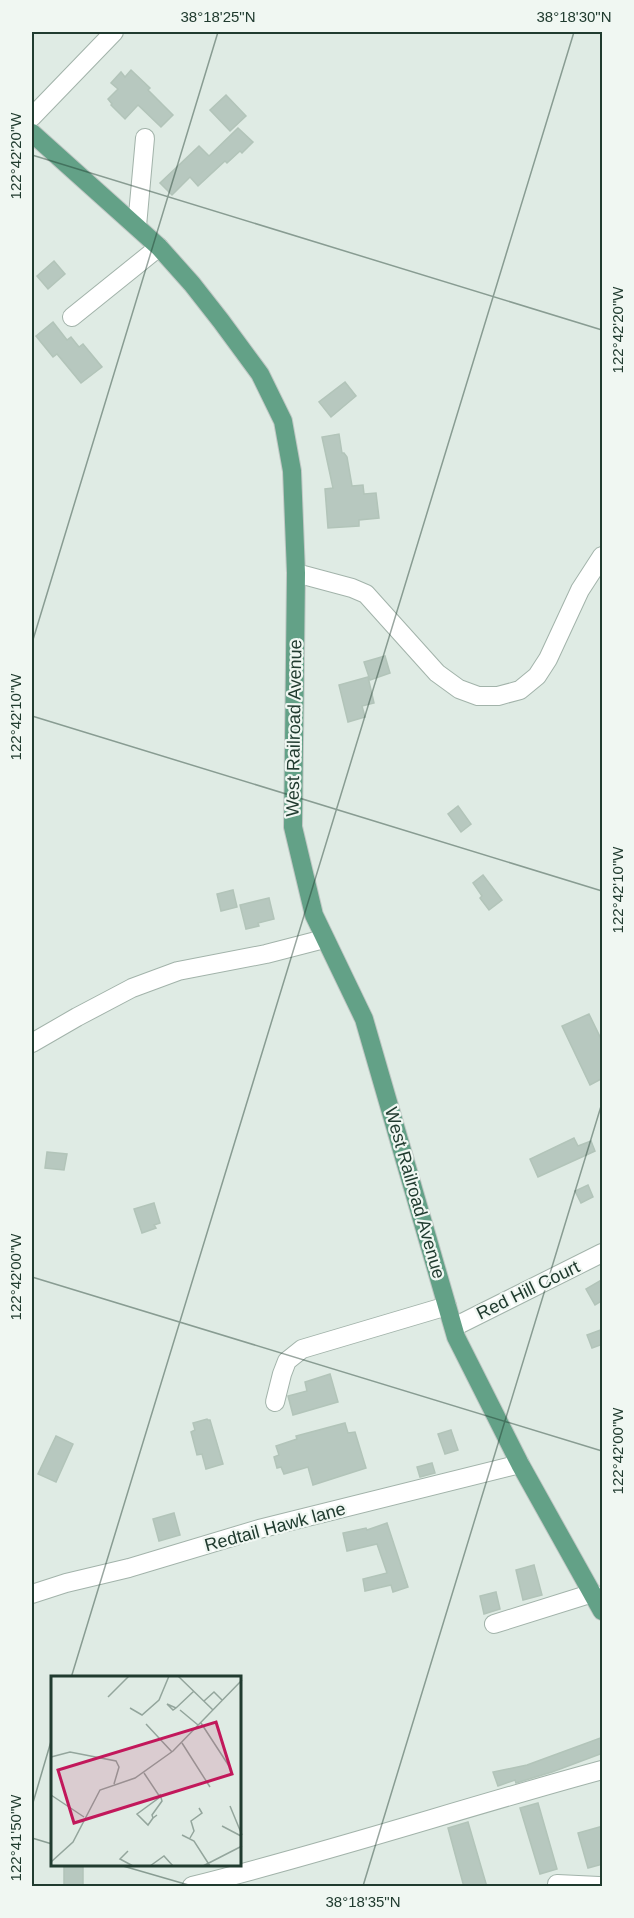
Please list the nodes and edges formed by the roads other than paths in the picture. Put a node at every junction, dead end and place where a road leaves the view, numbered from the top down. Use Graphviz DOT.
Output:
graph roads {
  1 [pos="114,32"];
  2 [pos="32,117"];
  3 [pos="32,133"];
  4 [pos="145,138"];
  5 [pos="137,226"];
  6 [pos="159,247"];
  7 [pos="72,317"];
  8 [pos="603,556"];
  9 [pos="296,573"];
  10 [pos="324,939"];
  11 [pos="32,1043"];
  12 [pos="603,1253"];
  13 [pos="447,1306"];
  14 [pos="454,1327"];
  15 [pos="275,1402"];
  16 [pos="520,1464"];
  17 [pos="593,1593"];
  18 [pos="32,1594"];
  19 [pos="603,1611"];
  20 [pos="494,1624"];
  21 [pos="603,1770"];
  22 [pos="557,1884"];
  23 [pos="192,1887"];
  24 [pos="598,1887"];
  1 -- 2 [label="street"];
  3 -- 5 [label="main road, West Railroad Avenue"];
  4 -- 5 [label="street"];
  5 -- 6 [label="main road, West Railroad Avenue"];
  6 -- 7 [label="street"];
  6 -- 9 [label="main road, West Railroad Avenue"];
  8 -- 9 [label="street"];
  9 -- 10 [label="main road, West Railroad Avenue"];
  10 -- 11 [label="street"];
  10 -- 13 [label="main road, West Railroad Avenue"];
  12 -- 14 [label="street, Red Hill Court"];
  13 -- 14 [label="main road, West Railroad Avenue"];
  13 -- 15 [label="street"];
  14 -- 16 [label="main road, West Railroad Avenue"];
  16 -- 17 [label="main road, West Railroad Avenue"];
  16 -- 18 [label="street, Redtail Hawk lane"];
  17 -- 19 [label="main road, West Railroad Avenue"];
  17 -- 20 [label="street"];
  21 -- 23 [label="street"];
  22 -- 24 [label="street"];
}
